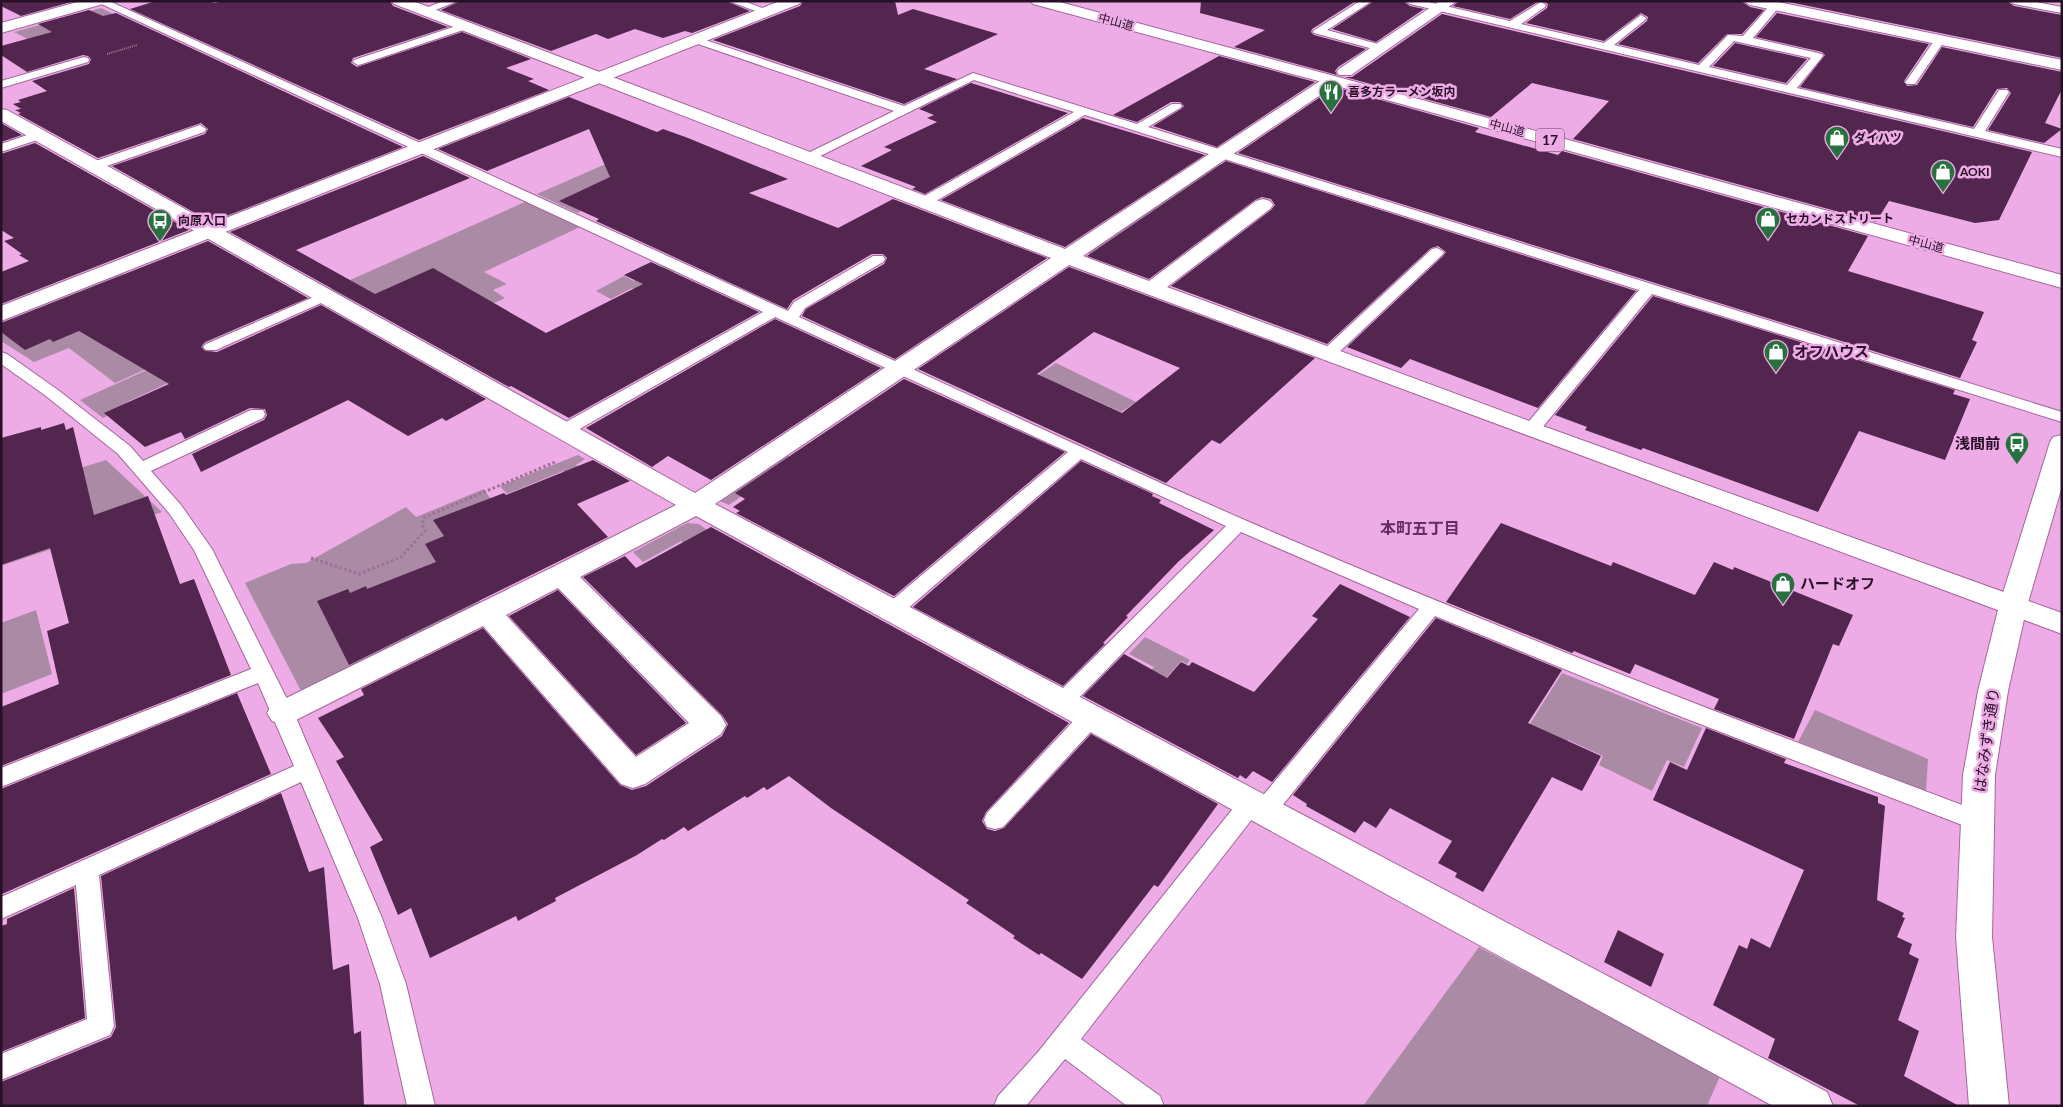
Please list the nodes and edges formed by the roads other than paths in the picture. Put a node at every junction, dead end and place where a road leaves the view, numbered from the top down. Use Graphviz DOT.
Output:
graph roads {
  1 [pos="99,1"];
  2 [pos="399,1"];
  3 [pos="453,1"];
  4 [pos="733,1"];
  5 [pos="794,1"];
  6 [pos="1038,1"];
  7 [pos="1083,1"];
  8 [pos="1367,1"];
  9 [pos="1410,1"];
  10 [pos="1750,1"];
  11 [pos="2014,1"];
  12 [pos="1445,5"];
  13 [pos="1541,5"];
  14 [pos="1775,6"];
  15 [pos="2062,10"];
  16 [pos="424,11"];
  17 [pos="767,12"];
  18 [pos="1641,18"];
  19 [pos="1512,25"];
  20 [pos="465,26"];
  21 [pos="1,28"];
  22 [pos="696,40"];
  23 [pos="1746,40"];
  24 [pos="1940,40"];
  25 [pos="1606,47"];
  26 [pos="1381,48"];
  27 [pos="84,60"];
  28 [pos="358,62"];
  29 [pos="2062,65"];
  30 [pos="1701,69"];
  31 [pos="1339,76"];
  32 [pos="601,77"];
  33 [pos="1911,82"];
  34 [pos="1,85"];
  35 [pos="1790,89"];
  36 [pos="2003,92"];
  37 [pos="1176,106"];
  38 [pos="904,110"];
  39 [pos="1084,111"];
  40 [pos="1,114"];
  41 [pos="1138,128"];
  42 [pos="200,129"];
  43 [pos="1978,133"];
  44 [pos="40,135"];
  45 [pos="1,148"];
  46 [pos="421,148"];
  47 [pos="2062,153"];
  48 [pos="1219,154"];
  49 [pos="810,157"];
  50 [pos="94,166"];
  51 [pos="924,202"];
  52 [pos="1263,205"];
  53 [pos="211,231"];
  54 [pos="1437,252"];
  55 [pos="1066,256"];
  56 [pos="878,259"];
  57 [pos="2062,266"];
  58 [pos="2062,282"];
  59 [pos="1153,288"];
  60 [pos="1648,288"];
  61 [pos="326,296"];
  62 [pos="775,311"];
  63 [pos="1,314"];
  64 [pos="791,318"];
  65 [pos="212,347"];
  66 [pos="1328,354"];
  67 [pos="1,357"];
  68 [pos="898,368"];
  69 [pos="256,414"];
  70 [pos="2062,417"];
  71 [pos="1532,430"];
  72 [pos="563,431"];
  73 [pos="2062,442"];
  74 [pos="1080,451"];
  75 [pos="142,469"];
  76 [pos="696,505"];
  77 [pos="1238,524"];
  78 [pos="561,575"];
  79 [pos="2013,606"];
  80 [pos="1432,607"];
  81 [pos="486,611"];
  82 [pos="892,611"];
  83 [pos="2062,624"];
  84 [pos="263,672"];
  85 [pos="1061,703"];
  86 [pos="283,712"];
  87 [pos="1090,718"];
  88 [pos="307,770"];
  89 [pos="1,778"];
  90 [pos="1258,806"];
  91 [pos="995,820"];
  92 [pos="1978,821"];
  93 [pos="87,869"];
  94 [pos="1,908"];
  95 [pos="1063,1042"];
  96 [pos="1,1067"];
  97 [pos="421,1106"];
  98 [pos="1008,1106"];
  99 [pos="1150,1106"];
  100 [pos="1813,1106"];
  101 [pos="1989,1106"];
  1 -- 21 [label="main road"];
  1 -- 46 [label="lane"];
  2 -- 16 [label="main road"];
  3 -- 16 [label="lane"];
  4 -- 17 [label="lane"];
  5 -- 17 [label="main road"];
  6 -- 31 [label="main road, 中山道 / 17"];
  7 -- 31 [label="main road, 中山道 / 17"];
  8 -- 26 [label="lane"];
  9 -- 12 [label="lane"];
  10 -- 14 [label="main road"];
  11 -- 15 [label="lane"];
  12 -- 19 [label="lane"];
  12 -- 26 [label="main road"];
  13 -- 19 [label="lane"];
  14 -- 23 [label="lane"];
  14 -- 24 [label="main road"];
  16 -- 20 [label="main road"];
  17 -- 22 [label="main road"];
  18 -- 25 [label="lane"];
  19 -- 25 [label="lane"];
  20 -- 28 [label="lane"];
  20 -- 32 [label="main road"];
  22 -- 32 [label="main road"];
  22 -- 38 [label="lane"];
  23 -- 30 [label="lane"];
  23 -- 35 [label="lane"];
  24 -- 29 [label="main road"];
  24 -- 33 [label="lane"];
  25 -- 30 [label="lane"];
  26 -- 31 [label="main road"];
  27 -- 34 [label="lane"];
  30 -- 35 [label="lane"];
  31 -- 48 [label="main road"];
  31 -- 57 [label="main road, 中山道 / 17"];
  31 -- 58 [label="main road, 中山道 / 17"];
  32 -- 46 [label="main road"];
  32 -- 49 [label="main road"];
  35 -- 43 [label="lane"];
  36 -- 43 [label="lane"];
  37 -- 41 [label="lane"];
  38 -- 39 [label="lane"];
  38 -- 49 [label="lane"];
  39 -- 41 [label="lane"];
  39 -- 51 [label="lane"];
  40 -- 44 [label="main road"];
  41 -- 48 [label="lane"];
  42 -- 50 [label="lane"];
  43 -- 47 [label="lane"];
  44 -- 45 [label="lane"];
  44 -- 50 [label="main road"];
  46 -- 53 [label="main road"];
  46 -- 62 [label="lane"];
  48 -- 55 [label="main road"];
  48 -- 60 [label="lane"];
  49 -- 51 [label="main road"];
  50 -- 53 [label="main road"];
  51 -- 55 [label="main road"];
  52 -- 59 [label="main road"];
  53 -- 61 [label="main road"];
  53 -- 63 [label="main road"];
  54 -- 66 [label="lane"];
  55 -- 59 [label="main road"];
  55 -- 68 [label="main road"];
  56 -- 64 [label="lane"];
  59 -- 66 [label="main road"];
  60 -- 70 [label="lane"];
  60 -- 71 [label="lane"];
  61 -- 65 [label="lane"];
  61 -- 72 [label="main road"];
  62 -- 64 [label="lane"];
  62 -- 72 [label="lane"];
  64 -- 68 [label="lane"];
  66 -- 71 [label="main road"];
  67 -- 75 [label="lane"];
  68 -- 74 [label="lane"];
  68 -- 76 [label="main road"];
  69 -- 75 [label="lane"];
  71 -- 79 [label="main road"];
  72 -- 76 [label="main road"];
  73 -- 79 [label="main road, はなみずき通り"];
  74 -- 77 [label="lane"];
  74 -- 82 [label="lane"];
  75 -- 84 [label="lane"];
  76 -- 78 [label="main road"];
  76 -- 82 [label="main road"];
  77 -- 80 [label="lane"];
  77 -- 85 [label="lane"];
  78 -- 81 [label="main road"];
  78 -- 81 [label="main road"];
  79 -- 83 [label="main road"];
  79 -- 92 [label="main road, はなみずき通り"];
  80 -- 90 [label="lane"];
  80 -- 92 [label="lane"];
  81 -- 86 [label="main road"];
  82 -- 85 [label="main road"];
  84 -- 86 [label="lane"];
  84 -- 89 [label="lane"];
  85 -- 87 [label="main road"];
  86 -- 88 [label="lane"];
  87 -- 90 [label="main road"];
  87 -- 91 [label="lane"];
  88 -- 93 [label="lane"];
  88 -- 97 [label="lane"];
  90 -- 95 [label="lane"];
  90 -- 100 [label="main road"];
  92 -- 101 [label="main road, はなみずき通り"];
  93 -- 94 [label="lane"];
  93 -- 96 [label="lane"];
  95 -- 98 [label="lane"];
  95 -- 99 [label="lane"];
}
